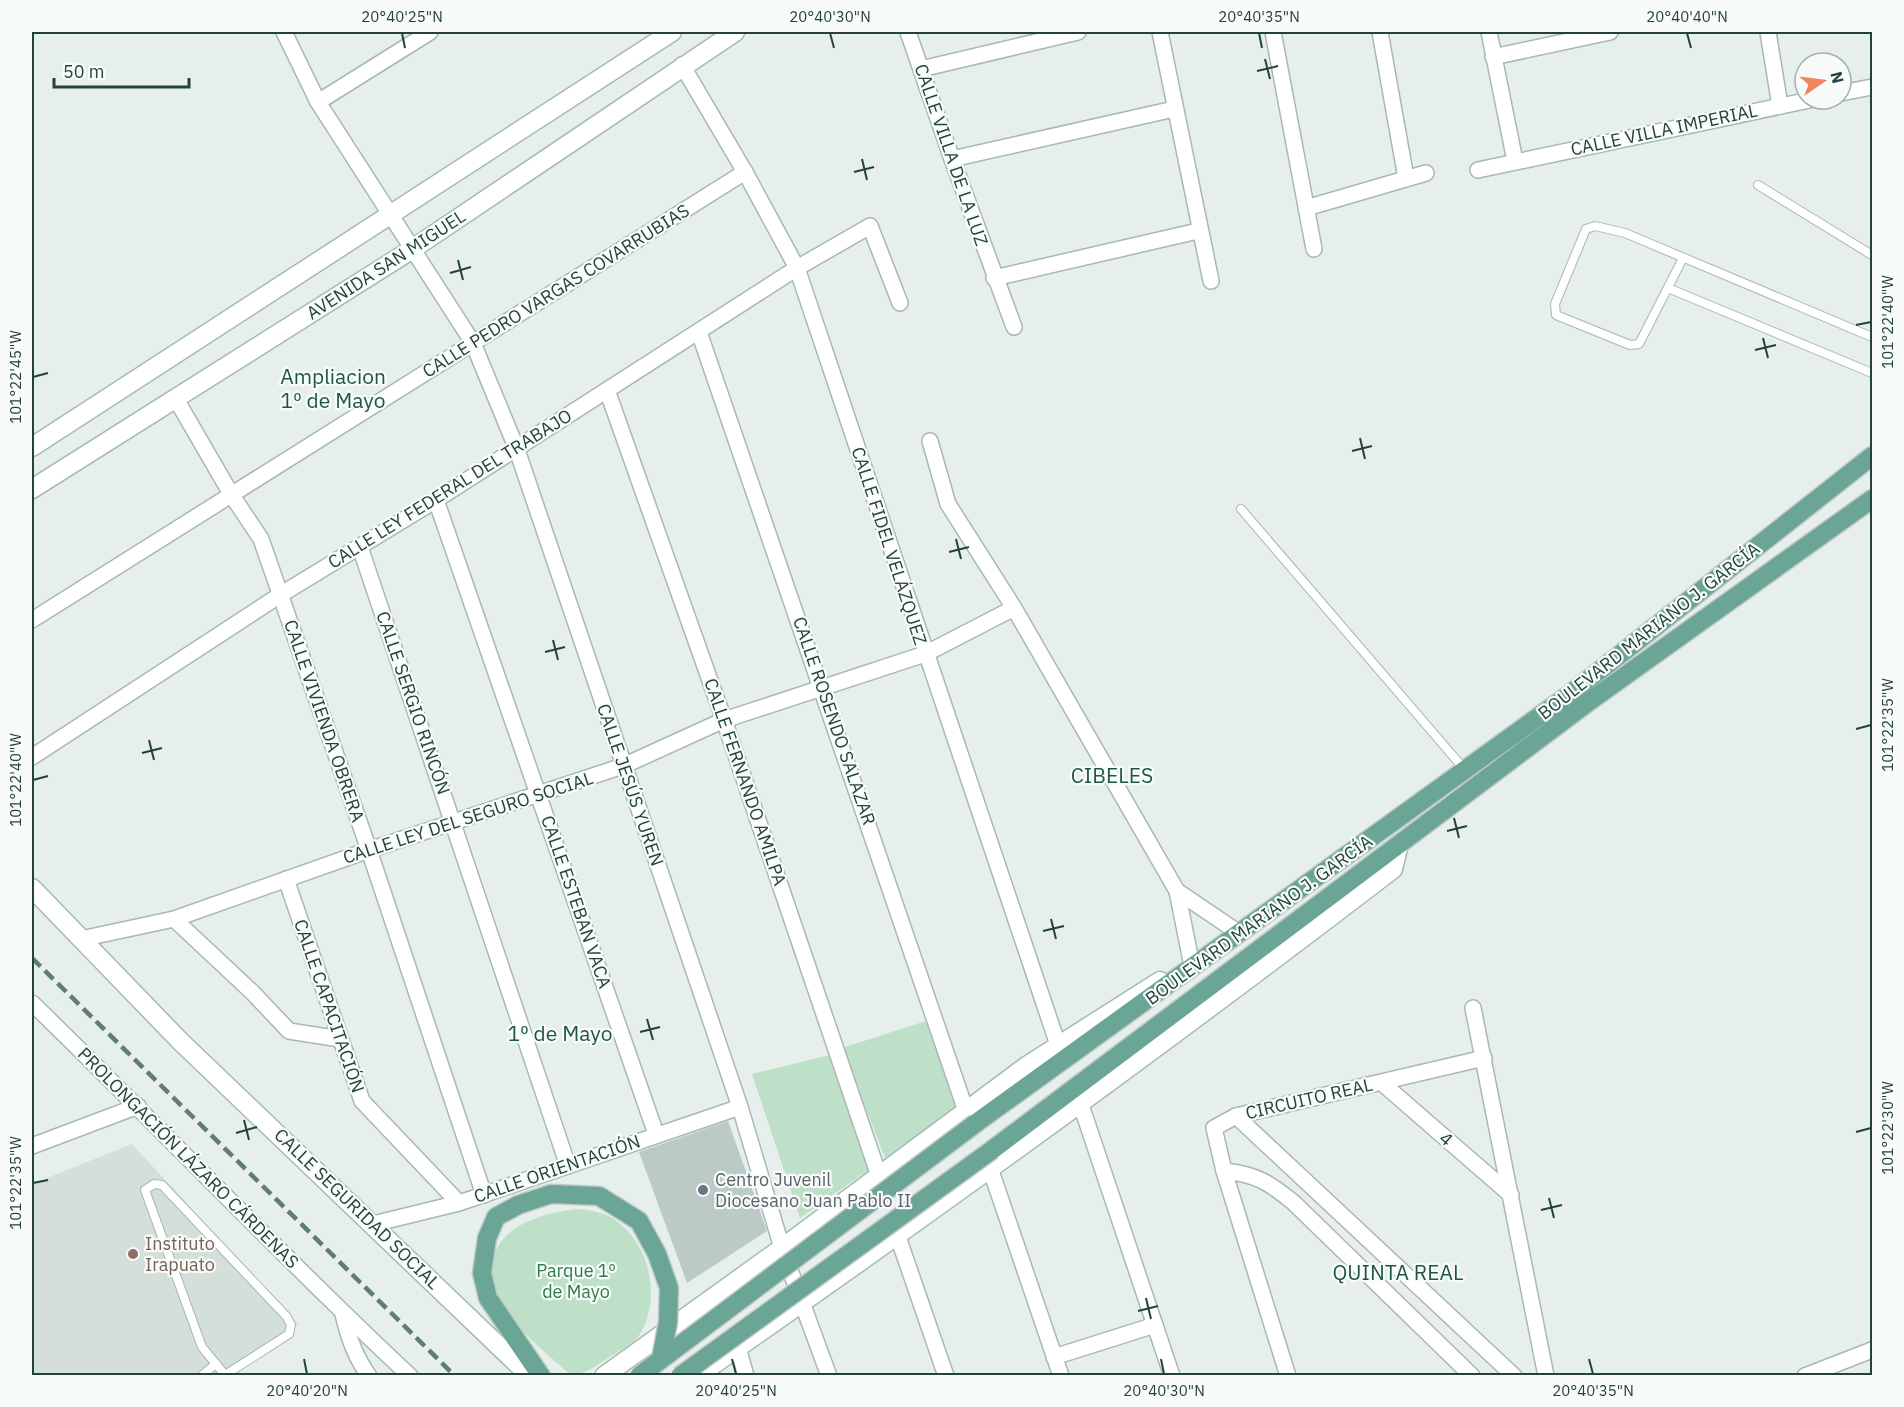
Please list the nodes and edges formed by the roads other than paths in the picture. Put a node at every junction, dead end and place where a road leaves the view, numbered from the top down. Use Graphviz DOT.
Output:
graph roads {
  1 [pos="284,32"];
  2 [pos="430,32"];
  3 [pos="672,32"];
  4 [pos="735,32"];
  5 [pos="908,32"];
  6 [pos="1078,32"];
  7 [pos="1160,32"];
  8 [pos="1273,32"];
  9 [pos="1380,32"];
  10 [pos="1489,32"];
  11 [pos="1610,32"];
  12 [pos="1768,32"];
  13 [pos="1493,57"];
  14 [pos="682,65"];
  15 [pos="921,69"];
  16 [pos="1872,87"];
  17 [pos="1853,91"];
  18 [pos="318,102"];
  19 [pos="1793,103"];
  20 [pos="1780,106"];
  21 [pos="1174,109"];
  22 [pos="952,159"];
  23 [pos="1515,161"];
  24 [pos="1478,171"];
  25 [pos="745,172"];
  26 [pos="1426,173"];
  27 [pos="1406,178"];
  28 [pos="1758,186"];
  29 [pos="1306,208"];
  30 [pos="389,213"];
  31 [pos="1198,231"];
  32 [pos="1314,249"];
  33 [pos="411,250"];
  34 [pos="1872,255"];
  35 [pos="1683,258"];
  36 [pos="797,268"];
  37 [pos="994,278"];
  38 [pos="1210,281"];
  39 [pos="1668,288"];
  40 [pos="900,303"];
  41 [pos="1014,327"];
  42 [pos="699,332"];
  43 [pos="1872,337"];
  44 [pos="473,343"];
  45 [pos="1872,373"];
  46 [pos="607,390"];
  47 [pos="176,399"];
  48 [pos="930,441"];
  49 [pos="32,447"];
  50 [pos="516,447"];
  51 [pos="1872,456"];
  52 [pos="32,489"];
  53 [pos="231,494"];
  54 [pos="1872,499"];
  55 [pos="436,500"];
  56 [pos="1241,509"];
  57 [pos="360,547"];
  58 [pos="280,595"];
  59 [pos="1014,608"];
  60 [pos="32,620"];
  61 [pos="926,654"];
  62 [pos="1621,654"];
  63 [pos="1633,670"];
  64 [pos="823,688"];
  65 [pos="724,720"];
  66 [pos="32,757"];
  67 [pos="623,766"];
  68 [pos="1466,770"];
  69 [pos="538,794"];
  70 [pos="453,823"];
  71 [pos="1400,844"];
  72 [pos="369,850"];
  73 [pos="286,879"];
  74 [pos="32,888"];
  75 [pos="1177,891"];
  76 [pos="1286,902"];
  77 [pos="174,919"];
  78 [pos="1236,931"];
  79 [pos="81,939"];
  80 [pos="1191,961"];
  81 [pos="32,1003"];
  82 [pos="1473,1008"];
  83 [pos="340,1039"];
  84 [pos="1058,1045"];
  85 [pos="1484,1058"];
  86 [pos="1382,1083"];
  87 [pos="1081,1105"];
  88 [pos="138,1106"];
  89 [pos="740,1107"];
  90 [pos="1236,1116"];
  91 [pos="971,1117"];
  92 [pos="656,1134"];
  93 [pos="32,1146"];
  94 [pos="991,1159"];
  95 [pos="568,1166"];
  96 [pos="1224,1171"];
  97 [pos="879,1176"];
  98 [pos="484,1195"];
  99 [pos="1510,1196"];
  100 [pos="459,1203"];
  101 [pos="373,1224"];
  102 [pos="897,1234"];
  103 [pos="782,1248"];
  104 [pos="1407,1275"];
  105 [pos="1387,1293"];
  106 [pos="802,1303"];
  107 [pos="343,1314"];
  108 [pos="1155,1325"];
  109 [pos="738,1347"];
  110 [pos="1872,1350"];
  111 [pos="1054,1357"];
  112 [pos="662,1359"];
  113 [pos="216,1364"];
  114 [pos="201,1376"];
  115 [pos="369,1376"];
  116 [pos="410,1376"];
  117 [pos="530,1376"];
  118 [pos="541,1376"];
  119 [pos="604,1376"];
  120 [pos="639,1376"];
  121 [pos="680,1376"];
  122 [pos="697,1376"];
  123 [pos="746,1376"];
  124 [pos="830,1376"];
  125 [pos="946,1376"];
  126 [pos="1061,1376"];
  127 [pos="1172,1376"];
  128 [pos="1288,1376"];
  129 [pos="1472,1376"];
  130 [pos="1514,1376"];
  131 [pos="1546,1376"];
  132 [pos="1806,1376"];
  1 -- 18 [label="street, CALLE JESÚS YUREN"];
  2 -- 18 [label="street"];
  3 -- 30 [label="street"];
  4 -- 14 [label="street, AVENIDA SAN MIGUEL"];
  5 -- 15 [label="street, CALLE VILLA DE LA LUZ"];
  6 -- 15 [label="street"];
  7 -- 21 [label="street"];
  8 -- 29 [label="street"];
  9 -- 27 [label="street"];
  10 -- 13 [label="street"];
  11 -- 13 [label="street"];
  12 -- 20 [label="street"];
  13 -- 23 [label="street"];
  14 -- 25 [label="street, CALLE FIDEL VELÁZQUEZ"];
  14 -- 33 [label="street, AVENIDA SAN MIGUEL"];
  15 -- 22 [label="street, CALLE VILLA DE LA LUZ"];
  16 -- 17 [label="street"];
  18 -- 30 [label="street, CALLE JESÚS YUREN"];
  19 -- 20 [label="street, CALLE VILLA IMPERIAL"];
  20 -- 23 [label="street, CALLE VILLA IMPERIAL"];
  21 -- 22 [label="street"];
  21 -- 31 [label="street"];
  22 -- 37 [label="street, CALLE VILLA DE LA LUZ"];
  23 -- 24 [label="street, CALLE VILLA IMPERIAL"];
  25 -- 36 [label="street, CALLE FIDEL VELÁZQUEZ"];
  25 -- 44 [label="street, CALLE PEDRO VARGAS COVARRUBIAS"];
  26 -- 27 [label="street"];
  27 -- 29 [label="street"];
  28 -- 34 [label="lane"];
  29 -- 32 [label="street"];
  30 -- 33 [label="street, CALLE JESÚS YUREN"];
  30 -- 49 [label="street"];
  31 -- 37 [label="street"];
  31 -- 38 [label="street"];
  33 -- 44 [label="street, CALLE JESÚS YUREN"];
  33 -- 47 [label="street, AVENIDA SAN MIGUEL"];
  35 -- 39 [label="lane"];
  35 -- 39 [label="lane"];
  35 -- 43 [label="lane"];
  36 -- 40 [label="street, CALLE LEY FEDERAL DEL TRABAJO"];
  36 -- 42 [label="street, CALLE LEY FEDERAL DEL TRABAJO"];
  36 -- 61 [label="street, CALLE FIDEL VELÁZQUEZ"];
  37 -- 41 [label="street, CALLE VILLA DE LA LUZ"];
  39 -- 45 [label="lane"];
  42 -- 46 [label="street, CALLE LEY FEDERAL DEL TRABAJO"];
  42 -- 64 [label="street, CALLE ROSENDO SALAZAR"];
  44 -- 50 [label="street, CALLE JESÚS YUREN"];
  44 -- 53 [label="street, CALLE PEDRO VARGAS COVARRUBIAS"];
  46 -- 50 [label="street, CALLE LEY FEDERAL DEL TRABAJO"];
  46 -- 65 [label="street, CALLE FERNANDO AMILPA"];
  47 -- 52 [label="street, AVENIDA SAN MIGUEL"];
  47 -- 53 [label="street, CALLE VIVIENDA OBRERA"];
  48 -- 59 [label="street"];
  50 -- 55 [label="street, CALLE LEY FEDERAL DEL TRABAJO"];
  50 -- 67 [label="street, CALLE JESÚS YUREN"];
  51 -- 62 [label="main road, BOULEVARD MARIANO J. GARCÍA"];
  53 -- 58 [label="street, CALLE VIVIENDA OBRERA"];
  53 -- 60 [label="street, CALLE PEDRO VARGAS COVARRUBIAS"];
  54 -- 63 [label="main road, BOULEVARD MARIANO J. GARCÍA"];
  55 -- 57 [label="street, CALLE LEY FEDERAL DEL TRABAJO"];
  55 -- 69 [label="street, CALLE ESTEBAN VACA"];
  56 -- 68 [label="lane"];
  57 -- 58 [label="street, CALLE LEY FEDERAL DEL TRABAJO"];
  57 -- 70 [label="street, CALLE SERGIO RINCÓN"];
  58 -- 66 [label="street, CALLE LEY FEDERAL DEL TRABAJO"];
  58 -- 72 [label="street, CALLE VIVIENDA OBRERA"];
  59 -- 61 [label="street, CALLE LEY DEL SEGURO SOCIAL"];
  59 -- 75 [label="street"];
  61 -- 64 [label="street, CALLE LEY DEL SEGURO SOCIAL"];
  61 -- 84 [label="street, CALLE FIDEL VELÁZQUEZ"];
  62 -- 63 [label="main road"];
  62 -- 68 [label="main road, BOULEVARD MARIANO J. GARCÍA"];
  63 -- 71 [label="main road, BOULEVARD MARIANO J. GARCÍA"];
  64 -- 65 [label="street, CALLE LEY DEL SEGURO SOCIAL"];
  64 -- 91 [label="street, CALLE ROSENDO SALAZAR"];
  65 -- 67 [label="street, CALLE LEY DEL SEGURO SOCIAL"];
  65 -- 97 [label="street, CALLE FERNANDO AMILPA"];
  67 -- 69 [label="street, CALLE LEY DEL SEGURO SOCIAL"];
  67 -- 89 [label="street, CALLE JESÚS YUREN"];
  68 -- 76 [label="main road, BOULEVARD MARIANO J. GARCÍA"];
  69 -- 70 [label="street, CALLE LEY DEL SEGURO SOCIAL"];
  69 -- 92 [label="street, CALLE ESTEBAN VACA"];
  70 -- 72 [label="street, CALLE LEY DEL SEGURO SOCIAL"];
  70 -- 95 [label="street, CALLE SERGIO RINCÓN"];
  71 -- 87 [label="street"];
  71 -- 94 [label="main road, BOULEVARD MARIANO J. GARCÍA"];
  72 -- 73 [label="street, CALLE LEY DEL SEGURO SOCIAL"];
  72 -- 98 [label="street, CALLE VIVIENDA OBRERA"];
  73 -- 77 [label="street, CALLE LEY DEL SEGURO SOCIAL"];
  73 -- 83 [label="street, CALLE CAPACITACIÓN"];
  74 -- 79 [label="street, CALLE SEGURIDAD SOCIAL"];
  75 -- 78 [label="street"];
  75 -- 80 [label="street"];
  76 -- 78 [label="street"];
  76 -- 91 [label="main road, BOULEVARD MARIANO J. GARCÍA"];
  77 -- 79 [label="street, CALLE LEY DEL SEGURO SOCIAL"];
  77 -- 83 [label="street"];
  78 -- 80 [label="street"];
  79 -- 101 [label="street, CALLE SEGURIDAD SOCIAL"];
  80 -- 84 [label="street"];
  81 -- 88 [label="street, PROLONGACIÓN LÁZARO CÁRDENAS"];
  82 -- 85 [label="street"];
  83 -- 100 [label="street, CALLE CAPACITACIÓN"];
  84 -- 91 [label="street"];
  85 -- 86 [label="street, CIRCUITO REAL"];
  85 -- 99 [label="street"];
  86 -- 90 [label="street, CIRCUITO REAL"];
  86 -- 99 [label="street, 4"];
  87 -- 94 [label="street"];
  87 -- 108 [label="street"];
  88 -- 93 [label="street"];
  88 -- 107 [label="street, PROLONGACIÓN LÁZARO CÁRDENAS"];
  89 -- 92 [label="street, CALLE ORIENTACIÓN"];
  89 -- 103 [label="street, CALLE JESÚS YUREN"];
  90 -- 96 [label="street, CIRCUITO REAL"];
  90 -- 104 [label="street"];
  91 -- 97 [label="street"];
  91 -- 112 [label="main road, BOULEVARD MARIANO J. GARCÍA, bridge"];
  92 -- 95 [label="street, CALLE ORIENTACIÓN"];
  94 -- 102 [label="street"];
  94 -- 111 [label="street"];
  94 -- 121 [label="main road, BOULEVARD MARIANO J. GARCÍA, bridge"];
  95 -- 98 [label="street, CALLE ORIENTACIÓN"];
  96 -- 105 [label="street"];
  96 -- 128 [label="street, CIRCUITO REAL"];
  97 -- 103 [label="street"];
  98 -- 100 [label="street, CALLE ORIENTACIÓN"];
  99 -- 131 [label="street"];
  100 -- 101 [label="street, CALLE ORIENTACIÓN"];
  101 -- 117 [label="street, CALLE SEGURIDAD SOCIAL"];
  102 -- 106 [label="street"];
  102 -- 125 [label="street"];
  103 -- 106 [label="street, CALLE JESÚS YUREN"];
  103 -- 119 [label="street"];
  104 -- 105 [label="street"];
  104 -- 130 [label="street"];
  105 -- 129 [label="street"];
  106 -- 109 [label="street"];
  106 -- 124 [label="street, CALLE JESÚS YUREN"];
  107 -- 115 [label="street"];
  107 -- 116 [label="street, PROLONGACIÓN LÁZARO CÁRDENAS"];
  108 -- 111 [label="street"];
  108 -- 127 [label="street"];
  109 -- 122 [label="street"];
  109 -- 123 [label="street"];
  110 -- 132 [label="street"];
  111 -- 126 [label="street"];
  112 -- 118 [label="main road, bridge"];
  112 -- 120 [label="main road, BOULEVARD MARIANO J. GARCÍA, bridge"];
  113 -- 113 [label="lane"];
  113 -- 114 [label="lane"];
}
